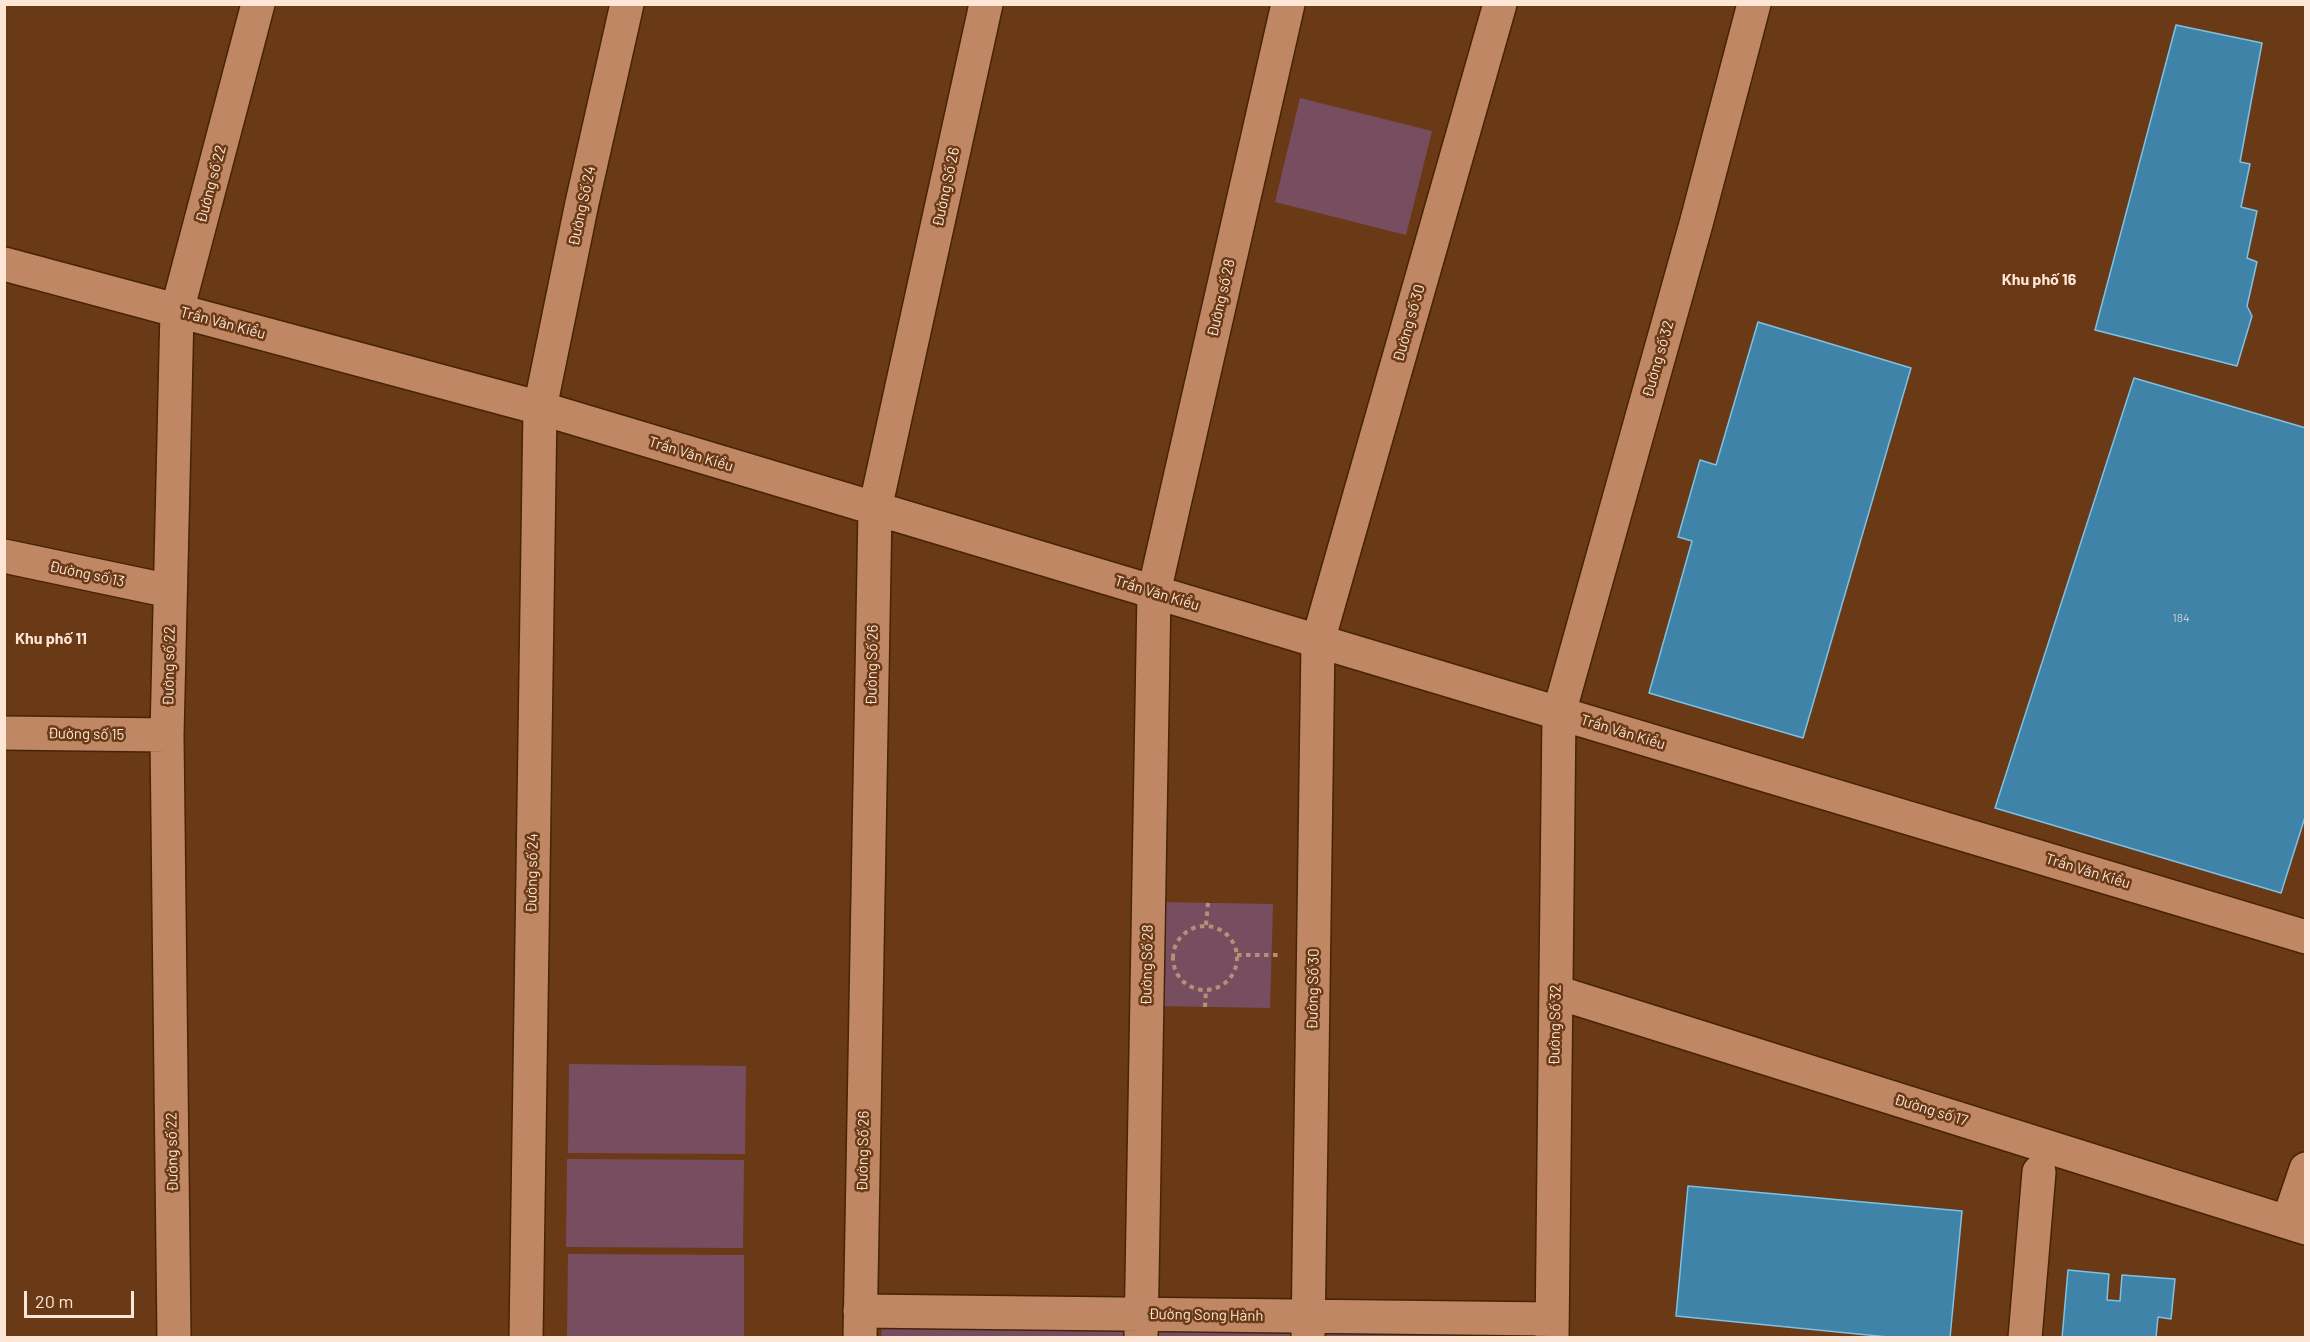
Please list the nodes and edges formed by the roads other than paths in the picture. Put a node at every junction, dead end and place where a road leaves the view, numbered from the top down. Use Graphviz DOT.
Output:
graph roads {
  1 [pos="258,4"];
  2 [pos="627,4"];
  3 [pos="986,4"];
  4 [pos="1288,4"];
  5 [pos="1500,4"];
  6 [pos="1754,4"];
  7 [pos="4,264"];
  8 [pos="177,311"];
  9 [pos="540,408"];
  10 [pos="875,509"];
  11 [pos="4,556"];
  12 [pos="170,591"];
  13 [pos="1154,592"];
  14 [pos="1318,641"];
  15 [pos="1559,712"];
  16 [pos="4,733"];
  17 [pos="167,735"];
  18 [pos="2306,937"];
  19 [pos="1556,992"];
  20 [pos="2306,1169"];
  21 [pos="2039,1172"];
  22 [pos="2297,1225"];
  23 [pos="860,1324"];
  24 [pos="1141,1326"];
  25 [pos="1308,1327"];
  26 [pos="1552,1328"];
  27 [pos="174,1338"];
  28 [pos="526,1338"];
  29 [pos="2025,1338"];
  1 -- 8 [label="street, Đường số 22"];
  2 -- 9 [label="street, Đường Số 24"];
  3 -- 10 [label="street, Đường Số 26"];
  4 -- 13 [label="street, Đường số 28"];
  5 -- 14 [label="street, Đường số 30"];
  6 -- 15 [label="street, Đường số 32"];
  7 -- 8 [label="street, Trần Văn Kiểu"];
  8 -- 9 [label="street, Trần Văn Kiểu"];
  8 -- 12 [label="street, Đường số 22"];
  9 -- 10 [label="street, Trần Văn Kiểu"];
  9 -- 28 [label="street, Đường số 24"];
  10 -- 13 [label="street, Trần Văn Kiểu"];
  10 -- 23 [label="street, Đường Số 26"];
  11 -- 12 [label="street, Đường số 13"];
  12 -- 17 [label="street, Đường số 22"];
  13 -- 14 [label="street, Trần Văn Kiểu"];
  13 -- 24 [label="street, Đường Số 28"];
  14 -- 15 [label="street, Trần Văn Kiểu"];
  14 -- 25 [label="street, Đường Số 30"];
  15 -- 18 [label="street, Trần Văn Kiểu"];
  15 -- 19 [label="street, Đường Số 32"];
  16 -- 17 [label="street, Đường số 15"];
  17 -- 27 [label="street, Đường số 22"];
  19 -- 22 [label="street, Đường số 17"];
  19 -- 26 [label="street, Đường Số 32"];
  20 -- 22 [label="street"];
  21 -- 29 [label="street"];
  23 -- 24 [label="street, Đường Song Hành"];
  24 -- 25 [label="street, Đường Song Hành"];
  25 -- 26 [label="street, Đường Song Hành"];
}
